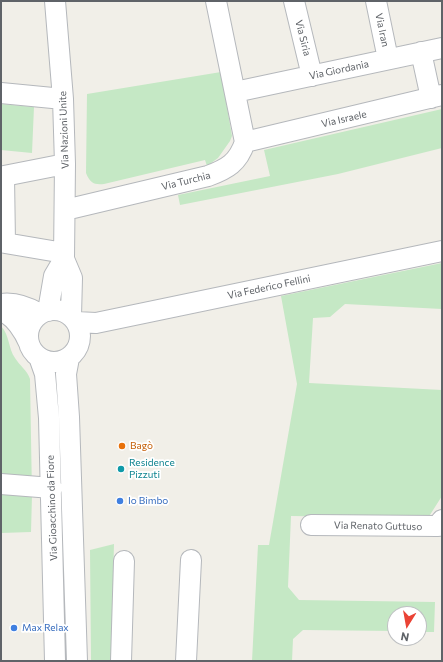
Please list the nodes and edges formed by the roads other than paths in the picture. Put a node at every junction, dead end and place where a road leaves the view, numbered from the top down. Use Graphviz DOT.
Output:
graph roads {
  1 [pos="55,1"];
  2 [pos="216,1"];
  3 [pos="294,1"];
  4 [pos="376,1"];
  5 [pos="442,48"];
  6 [pos="421,52"];
  7 [pos="388,60"];
  8 [pos="312,76"];
  9 [pos="235,92"];
  10 [pos="1,93"];
  11 [pos="437,96"];
  12 [pos="63,99"];
  13 [pos="245,142"];
  14 [pos="66,164"];
  15 [pos="65,210"];
  16 [pos="442,251"];
  17 [pos="64,256"];
  18 [pos="1,304"];
  19 [pos="1,310"];
  20 [pos="44,312"];
  21 [pos="76,325"];
  22 [pos="34,350"];
  23 [pos="69,358"];
  24 [pos="1,484"];
  25 [pos="52,488"];
  26 [pos="442,520"];
  27 [pos="311,525"];
  28 [pos="191,560"];
  29 [pos="124,561"];
  30 [pos="55,661"];
  31 [pos="77,661"];
  32 [pos="121,661"];
  33 [pos="186,661"];
  1 -- 12 [label="street, Via Nazioni Unite"];
  2 -- 9 [label="street"];
  3 -- 8 [label="street, Via Siria"];
  4 -- 7 [label="street, Via Iran"];
  5 -- 6 [label="street, Via Giordania"];
  6 -- 7 [label="street, Via Giordania"];
  6 -- 11 [label="street"];
  7 -- 8 [label="street, Via Giordania"];
  8 -- 9 [label="street, Via Giordania"];
  9 -- 13 [label="street"];
  10 -- 12 [label="street"];
  11 -- 13 [label="street, Via Israele"];
  12 -- 14 [label="street, Via Nazioni Unite"];
  13 -- 15 [label="street, Via Turchia"];
  14 -- 15 [label="street, Via Nazioni Unite"];
  14 -- 17 [label="street"];
  15 -- 17 [label="street, Via Nazioni Unite"];
  16 -- 21 [label="street, Via Federico Fellini"];
  17 -- 20 [label="street, Via Nazioni Unite"];
  17 -- 21 [label="street, Via Nazioni Unite"];
  18 -- 20 [label="street"];
  19 -- 22 [label="street, Via Gioacchino da Fiore"];
  20 -- 21 [label="street"];
  20 -- 22 [label="street"];
  21 -- 23 [label="street"];
  22 -- 23 [label="street"];
  22 -- 25 [label="street, Via Gioacchino da Fiore"];
  23 -- 31 [label="street, Via Gioacchino da Fiore"];
  24 -- 25 [label="street"];
  25 -- 30 [label="street, Via Gioacchino da Fiore"];
  26 -- 27 [label="street, Via Renato Guttuso"];
  28 -- 33 [label="street"];
  29 -- 32 [label="street"];
}
